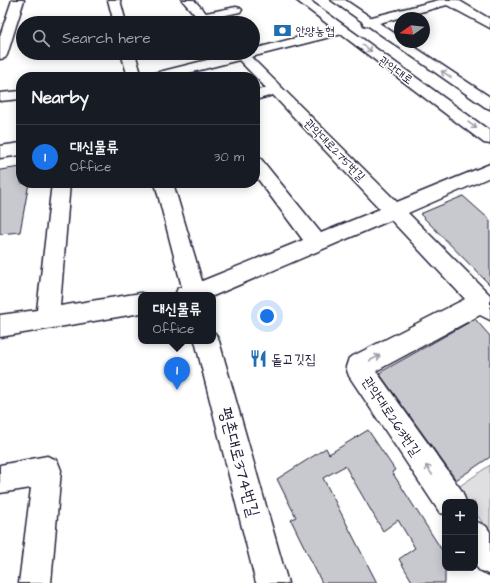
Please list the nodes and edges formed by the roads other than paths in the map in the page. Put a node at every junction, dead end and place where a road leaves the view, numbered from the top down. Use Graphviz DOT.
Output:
graph roads {
  1 [pos="18,0"];
  2 [pos="114,0"];
  3 [pos="188,0"];
  4 [pos="302,0"];
  5 [pos="337,0"];
  6 [pos="412,0"];
  7 [pos="450,0"];
  8 [pos="424,7"];
  9 [pos="236,10"];
  10 [pos="118,16"];
  11 [pos="203,16"];
  12 [pos="368,22"];
  13 [pos="490,24"];
  14 [pos="342,30"];
  15 [pos="260,51"];
  16 [pos="0,54"];
  17 [pos="130,60"];
  18 [pos="225,60"];
  19 [pos="254,60"];
  20 [pos="134,72"];
  21 [pos="176,72"];
  22 [pos="276,89"];
  23 [pos="260,94"];
  24 [pos="16,95"];
  25 [pos="0,97"];
  26 [pos="490,104"];
  27 [pos="490,139"];
  28 [pos="16,150"];
  29 [pos="0,152"];
  30 [pos="260,169"];
  31 [pos="490,170"];
  32 [pos="60,188"];
  33 [pos="165,188"];
  34 [pos="394,211"];
  35 [pos="317,243"];
  36 [pos="191,292"];
  37 [pos="199,292"];
  38 [pos="138,303"];
  39 [pos="486,306"];
  40 [pos="47,318"];
  41 [pos="0,326"];
  42 [pos="208,344"];
  43 [pos="0,479"];
  44 [pos="449,499"];
  45 [pos="478,541"];
  46 [pos="490,559"];
  47 [pos="35,583"];
  48 [pos="272,583"];
  1 -- 16 [label="street"];
  2 -- 10 [label="street"];
  3 -- 11 [label="street"];
  4 -- 14 [label="street, 관악대로"];
  5 -- 12 [label="street, 관악대로"];
  6 -- 8 [label="street"];
  7 -- 8 [label="street"];
  7 -- 13 [label="street"];
  8 -- 12 [label="street"];
  9 -- 11 [label="street"];
  26 -- 12 [label="street, 관악대로, one-way"];
  14 -- 15 [label="street"];
  14 -- 27 [label="street, 관악대로, one-way"];
  17 -- 20 [label="street"];
  18 -- 21 [label="street"];
  19 -- 22 [label="street, 관악대로275번길"];
  22 -- 23 [label="street"];
  22 -- 34 [label="street, 관악대로275번길"];
  24 -- 25 [label="street"];
  28 -- 29 [label="street"];
  30 -- 35 [label="street"];
  31 -- 34 [label="street"];
  32 -- 40 [label="street"];
  33 -- 36 [label="street"];
  34 -- 35 [label="street"];
  34 -- 39 [label="street, 관악대로263번길"];
  35 -- 37 [label="street"];
  38 -- 40 [label="street"];
  44 -- 39 [label="street, 관악대로263번길, one-way"];
  40 -- 41 [label="street"];
  42 -- 48 [label="street, 평촌대로374번길"];
  43 -- 47 [label="street"];
  45 -- 46 [label="street"];
}
